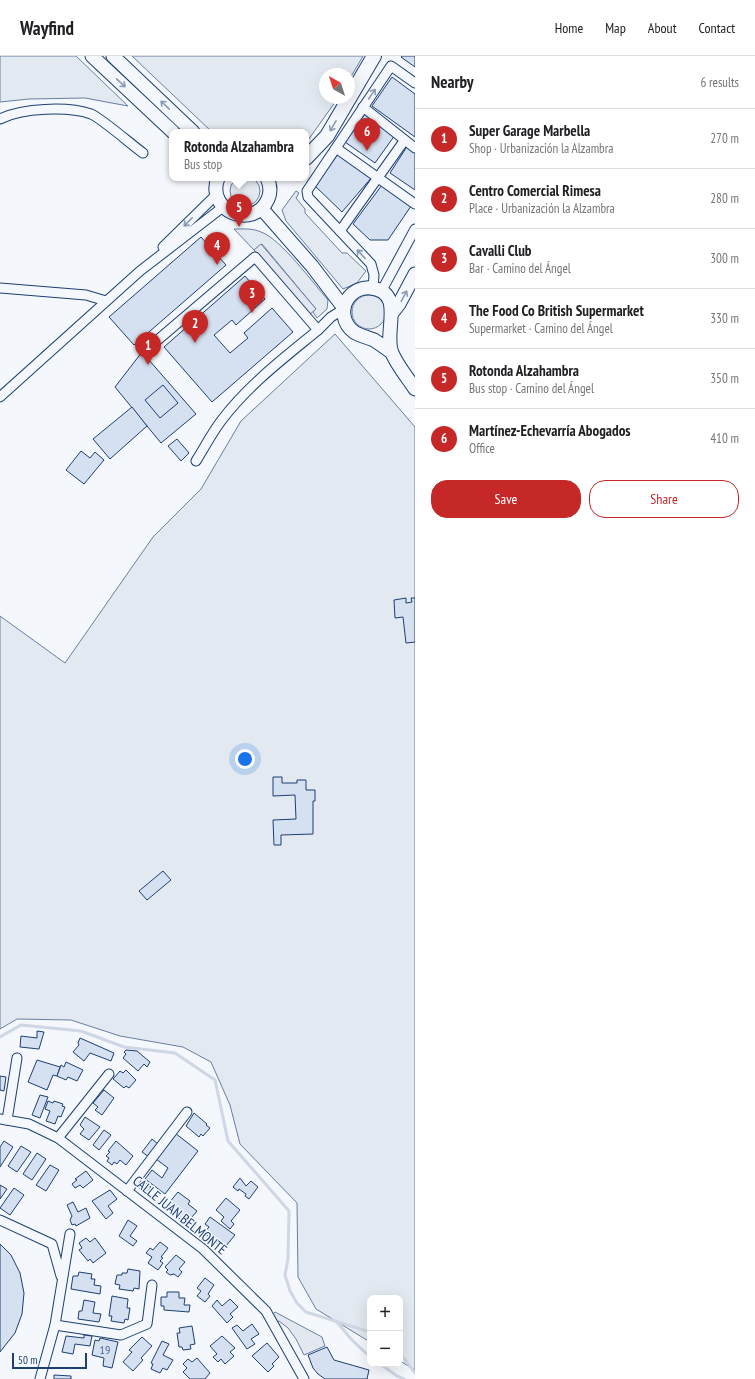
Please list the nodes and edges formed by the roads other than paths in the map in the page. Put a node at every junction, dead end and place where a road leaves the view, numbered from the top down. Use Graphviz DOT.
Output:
graph roads {
  1 [pos="92,56"];
  2 [pos="113,56"];
  3 [pos="374,56"];
  4 [pos="415,83"];
  5 [pos="363,107"];
  6 [pos="0,119"];
  7 [pos="169,129"];
  8 [pos="190,129"];
  9 [pos="404,141"];
  10 [pos="336,148"];
  11 [pos="415,148"];
  12 [pos="142,154"];
  13 [pos="309,155"];
  14 [pos="378,178"];
  15 [pos="218,181"];
  16 [pos="268,181"];
  17 [pos="216,195"];
  18 [pos="415,204"];
  19 [pos="223,207"];
  20 [pos="262,209"];
  21 [pos="415,229"];
  22 [pos="340,232"];
  23 [pos="140,271"];
  24 [pos="414,276"];
  25 [pos="324,282"];
  26 [pos="0,288"];
  27 [pos="377,290"];
  28 [pos="354,292"];
  29 [pos="106,301"];
  30 [pos="344,311"];
  31 [pos="392,317"];
  32 [pos="322,326"];
  33 [pos="366,337"];
  34 [pos="153,344"];
  35 [pos="391,352"];
  36 [pos="415,389"];
  37 [pos="0,397"];
  38 [pos="196,461"];
  39 [pos="18,1058"];
  40 [pos="109,1074"];
  41 [pos="187,1112"];
  42 [pos="4,1119"];
  43 [pos="58,1138"];
  44 [pos="127,1191"];
  45 [pos="0,1220"];
  46 [pos="70,1234"];
  47 [pos="62,1279"];
  48 [pos="152,1285"];
  49 [pos="55,1325"];
  50 [pos="40,1379"];
  51 [pos="304,1379"];
  1 -- 7 [label="street, one-way"];
  8 -- 2 [label="street, one-way"];
  3 -- 13 [label="main road, one-way"];
  5 -- 4 [label="street, one-way"];
  5 -- 9 [label="street"];
  5 -- 10 [label="street"];
  6 -- 12 [label="street"];
  9 -- 11 [label="street"];
  9 -- 14 [label="street"];
  10 -- 14 [label="street"];
  10 -- 22 [label="street"];
  14 -- 18 [label="street"];
  14 -- 22 [label="street"];
  15 -- 17 [label="street"];
  16 -- 20 [label="street"];
  17 -- 19 [label="street"];
  17 -- 23 [label="street, one-way"];
  19 -- 20 [label="street"];
  19 -- 23 [label="street"];
  20 -- 25 [label="street"];
  21 -- 27 [label="street"];
  27 -- 22 [label="street, one-way"];
  23 -- 29 [label="street"];
  31 -- 24 [label="street, one-way"];
  25 -- 28 [label="street"];
  25 -- 30 [label="street"];
  26 -- 29 [label="street"];
  27 -- 28 [label="street"];
  27 -- 31 [label="street"];
  28 -- 30 [label="street"];
  29 -- 37 [label="street"];
  30 -- 32 [label="street"];
  30 -- 33 [label="street"];
  31 -- 33 [label="street"];
  31 -- 35 [label="street"];
  32 -- 34 [label="street"];
  32 -- 38 [label="street"];
  33 -- 35 [label="street"];
  35 -- 36 [label="street"];
  39 -- 42 [label="street"];
  40 -- 43 [label="street"];
  41 -- 44 [label="street"];
  42 -- 43 [label="street, CALLE JUAN BELMONTE"];
  43 -- 44 [label="street, CALLE JUAN BELMONTE"];
  44 -- 51 [label="street, CALLE JUAN BELMONTE"];
  45 -- 47 [label="street"];
  46 -- 47 [label="street"];
  47 -- 49 [label="street"];
  48 -- 49 [label="street"];
  49 -- 50 [label="street"];
}
